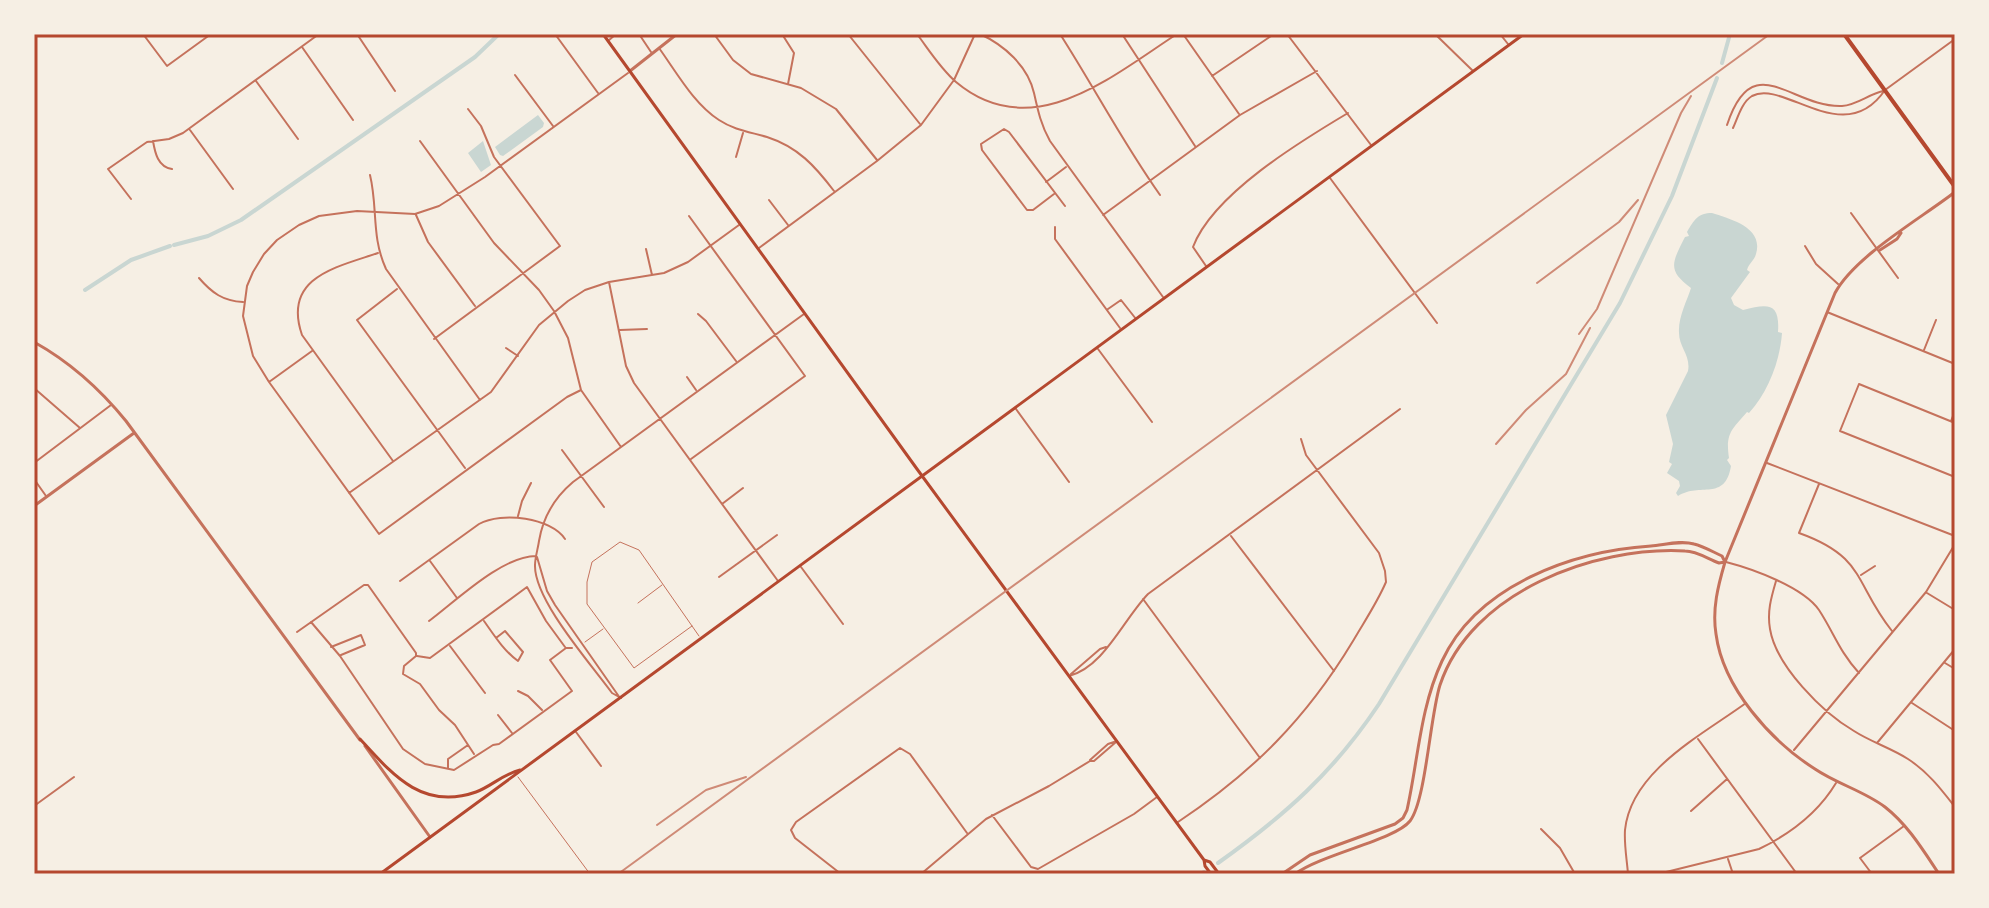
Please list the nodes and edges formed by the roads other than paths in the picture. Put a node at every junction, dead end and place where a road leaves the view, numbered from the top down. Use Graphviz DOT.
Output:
graph roads {
  1 [pos="143,34"];
  2 [pos="211,34"];
  3 [pos="319,34"];
  4 [pos="357,34"];
  5 [pos="555,34"];
  6 [pos="603,34"];
  7 [pos="616,34"];
  8 [pos="639,34"];
  9 [pos="676,34"];
  10 [pos="714,34"];
  11 [pos="782,34"];
  12 [pos="848,34"];
  13 [pos="917,34"];
  14 [pos="975,34"];
  15 [pos="980,34"];
  16 [pos="1060,34"];
  17 [pos="1122,34"];
  18 [pos="1177,34"];
  19 [pos="1183,34"];
  20 [pos="1274,34"];
  21 [pos="1287,34"];
  22 [pos="1435,34"];
  23 [pos="1500,34"];
  24 [pos="1524,34"];
  25 [pos="1844,34"];
  26 [pos="206,36"];
  27 [pos="1955,39"];
  28 [pos="608,41"];
  29 [pos="1508,45"];
  30 [pos="302,46"];
  31 [pos="659,47"];
  32 [pos="652,52"];
  33 [pos="1139,58"];
  34 [pos="630,71"];
  35 [pos="1317,71"];
  36 [pos="1473,71"];
  37 [pos="515,75"];
  38 [pos="1212,76"];
  39 [pos="255,80"];
  40 [pos="954,80"];
  41 [pos="788,84"];
  42 [pos="1094,87"];
  43 [pos="1885,90"];
  44 [pos="395,91"];
  45 [pos="598,94"];
  46 [pos="1036,107"];
  47 [pos="468,109"];
  48 [pos="1348,113"];
  49 [pos="1240,115"];
  50 [pos="353,120"];
  51 [pos="921,125"];
  52 [pos="1727,125"];
  53 [pos="553,127"];
  54 [pos="1733,128"];
  55 [pos="189,129"];
  56 [pos="744,132"];
  57 [pos="298,139"];
  58 [pos="153,140"];
  59 [pos="420,141"];
  60 [pos="1195,146"];
  61 [pos="1371,146"];
  62 [pos="736,157"];
  63 [pos="877,161"];
  64 [pos="501,166"];
  65 [pos="1067,166"];
  66 [pos="172,169"];
  67 [pos="370,175"];
  68 [pos="1330,177"];
  69 [pos="1150,181"];
  70 [pos="1045,183"];
  71 [pos="233,189"];
  72 [pos="1955,190"];
  73 [pos="834,192"];
  74 [pos="1054,194"];
  75 [pos="459,195"];
  76 [pos="1160,195"];
  77 [pos="131,199"];
  78 [pos="769,200"];
  79 [pos="1065,206"];
  80 [pos="374,213"];
  81 [pos="1851,213"];
  82 [pos="415,214"];
  83 [pos="1103,215"];
  84 [pos="689,216"];
  85 [pos="740,224"];
  86 [pos="788,226"];
  87 [pos="1055,227"];
  88 [pos="710,245"];
  89 [pos="1805,246"];
  90 [pos="646,249"];
  91 [pos="758,249"];
  92 [pos="1878,250"];
  93 [pos="378,253"];
  94 [pos="1207,267"];
  95 [pos="523,272"];
  96 [pos="652,276"];
  97 [pos="199,278"];
  98 [pos="1898,278"];
  99 [pos="609,282"];
  100 [pos="1839,285"];
  101 [pos="398,289"];
  102 [pos="1164,299"];
  103 [pos="244,302"];
  104 [pos="476,307"];
  105 [pos="1107,310"];
  106 [pos="554,311"];
  107 [pos="1826,312"];
  108 [pos="805,313"];
  109 [pos="698,314"];
  110 [pos="1136,319"];
  111 [pos="1936,320"];
  112 [pos="1437,323"];
  113 [pos="647,329"];
  114 [pos="619,330"];
  115 [pos="1121,330"];
  116 [pos="775,334"];
  117 [pos="434,339"];
  118 [pos="34,342"];
  119 [pos="506,348"];
  120 [pos="1097,348"];
  121 [pos="313,350"];
  122 [pos="1924,352"];
  123 [pos="518,356"];
  124 [pos="736,362"];
  125 [pos="1955,364"];
  126 [pos="687,377"];
  127 [pos="269,382"];
  128 [pos="34,388"];
  129 [pos="581,390"];
  130 [pos="697,391"];
  131 [pos="480,401"];
  132 [pos="112,404"];
  133 [pos="1015,408"];
  134 [pos="1400,409"];
  135 [pos="1955,411"];
  136 [pos="660,418"];
  137 [pos="1152,422"];
  138 [pos="1953,422"];
  139 [pos="81,429"];
  140 [pos="437,430"];
  141 [pos="134,433"];
  142 [pos="1301,439"];
  143 [pos="621,447"];
  144 [pos="562,450"];
  145 [pos="690,460"];
  146 [pos="394,462"];
  147 [pos="1766,462"];
  148 [pos="34,463"];
  149 [pos="467,470"];
  150 [pos="1318,471"];
  151 [pos="581,476"];
  152 [pos="922,477"];
  153 [pos="1955,477"];
  154 [pos="34,479"];
  155 [pos="1069,482"];
  156 [pos="531,483"];
  157 [pos="1819,484"];
  158 [pos="743,488"];
  159 [pos="349,493"];
  160 [pos="46,496"];
  161 [pos="721,504"];
  162 [pos="34,506"];
  163 [pos="604,507"];
  164 [pos="518,517"];
  165 [pos="543,525"];
  166 [pos="777,535"];
  167 [pos="1231,535"];
  168 [pos="1955,536"];
  169 [pos="565,539"];
  170 [pos="1955,544"];
  171 [pos="755,550"];
  172 [pos="1606,550"];
  173 [pos="1711,551"];
  174 [pos="537,556"];
  175 [pos="1607,558"];
  176 [pos="1708,558"];
  177 [pos="430,560"];
  178 [pos="1725,562"];
  179 [pos="801,566"];
  180 [pos="1875,566"];
  181 [pos="1860,576"];
  182 [pos="719,577"];
  183 [pos="400,581"];
  184 [pos="1776,581"];
  185 [pos="778,582"];
  186 [pos="664,584"];
  187 [pos="1926,592"];
  188 [pos="458,599"];
  189 [pos="1143,599"];
  190 [pos="638,603"];
  191 [pos="1955,610"];
  192 [pos="483,620"];
  193 [pos="429,621"];
  194 [pos="311,622"];
  195 [pos="843,624"];
  196 [pos="692,626"];
  197 [pos="604,628"];
  198 [pos="297,632"];
  199 [pos="1892,632"];
  200 [pos="496,638"];
  201 [pos="702,639"];
  202 [pos="583,644"];
  203 [pos="449,645"];
  204 [pos="331,647"];
  205 [pos="1107,647"];
  206 [pos="566,648"];
  207 [pos="572,648"];
  208 [pos="1955,649"];
  209 [pos="340,656"];
  210 [pos="416,656"];
  211 [pos="1944,662"];
  212 [pos="1955,669"];
  213 [pos="1334,672"];
  214 [pos="1859,673"];
  215 [pos="1069,676"];
  216 [pos="518,691"];
  217 [pos="485,693"];
  218 [pos="621,698"];
  219 [pos="1747,702"];
  220 [pos="1911,702"];
  221 [pos="543,711"];
  222 [pos="1826,712"];
  223 [pos="498,715"];
  224 [pos="1422,730"];
  225 [pos="575,731"];
  226 [pos="1955,731"];
  227 [pos="1430,733"];
  228 [pos="513,734"];
  229 [pos="1698,738"];
  230 [pos="360,739"];
  231 [pos="1117,741"];
  232 [pos="1877,743"];
  233 [pos="469,744"];
  234 [pos="1792,752"];
  235 [pos="475,755"];
  236 [pos="1261,759"];
  237 [pos="601,766"];
  238 [pos="448,769"];
  239 [pos="524,769"];
  240 [pos="516,775"];
  241 [pos="74,777"];
  242 [pos="1728,779"];
  243 [pos="1837,782"];
  244 [pos="1158,797"];
  245 [pos="34,806"];
  246 [pos="1955,807"];
  247 [pos="1691,811"];
  248 [pos="992,815"];
  249 [pos="1177,823"];
  250 [pos="1905,825"];
  251 [pos="1541,829"];
  252 [pos="1374,831"];
  253 [pos="967,833"];
  254 [pos="430,837"];
  255 [pos="1376,839"];
  256 [pos="1774,842"];
  257 [pos="1728,858"];
  258 [pos="1204,860"];
  259 [pos="1299,861"];
  260 [pos="1304,868"];
  261 [pos="1678,869"];
  262 [pos="380,874"];
  263 [pos="590,874"];
  264 [pos="841,874"];
  265 [pos="921,874"];
  266 [pos="1211,874"];
  267 [pos="1219,874"];
  268 [pos="1282,874"];
  269 [pos="1295,874"];
  270 [pos="1575,874"];
  271 [pos="1628,874"];
  272 [pos="1658,874"];
  273 [pos="1679,874"];
  274 [pos="1733,874"];
  275 [pos="1797,874"];
  276 [pos="1872,874"];
  277 [pos="1939,874"];
  1 -- 26 [label="street"];
  2 -- 26 [label="street"];
  3 -- 30 [label="street"];
  4 -- 44 [label="street"];
  5 -- 45 [label="street"];
  6 -- 28 [label="main road"];
  7 -- 28 [label="street"];
  8 -- 32 [label="street"];
  9 -- 31 [label="street"];
  10 -- 41 [label="street"];
  11 -- 41 [label="street"];
  12 -- 51 [label="street"];
  13 -- 40 [label="street"];
  14 -- 40 [label="street"];
  15 -- 46 [label="street"];
  16 -- 42 [label="street"];
  17 -- 33 [label="street"];
  18 -- 33 [label="street"];
  19 -- 38 [label="street"];
  20 -- 38 [label="street"];
  21 -- 35 [label="street"];
  22 -- 36 [label="street"];
  23 -- 29 [label="street"];
  24 -- 29 [label="main road"];
  25 -- 43 [label="main road"];
  27 -- 43 [label="street"];
  28 -- 34 [label="main road"];
  29 -- 36 [label="main road"];
  30 -- 39 [label="street"];
  30 -- 50 [label="street"];
  31 -- 32 [label="street"];
  31 -- 56 [label="street"];
  32 -- 34 [label="street"];
  33 -- 42 [label="street"];
  33 -- 60 [label="street"];
  34 -- 45 [label="street"];
  34 -- 85 [label="main road"];
  35 -- 48 [label="street"];
  35 -- 49 [label="street"];
  36 -- 61 [label="main road"];
  37 -- 53 [label="street"];
  38 -- 49 [label="street"];
  39 -- 55 [label="street"];
  39 -- 57 [label="street"];
  40 -- 46 [label="street"];
  40 -- 51 [label="street"];
  41 -- 63 [label="street"];
  42 -- 46 [label="street"];
  42 -- 69 [label="street"];
  43 -- 52 [label="street"];
  43 -- 54 [label="street"];
  43 -- 72 [label="main road"];
  45 -- 53 [label="street"];
  46 -- 65 [label="street"];
  47 -- 64 [label="street"];
  48 -- 61 [label="street"];
  48 -- 94 [label="street"];
  49 -- 60 [label="street"];
  51 -- 63 [label="street"];
  53 -- 64 [label="street"];
  55 -- 58 [label="street"];
  55 -- 71 [label="street"];
  56 -- 62 [label="street"];
  56 -- 73 [label="street"];
  58 -- 66 [label="street"];
  58 -- 77 [label="street"];
  59 -- 75 [label="street"];
  60 -- 69 [label="street"];
  61 -- 68 [label="main road"];
  63 -- 73 [label="street"];
  64 -- 75 [label="street"];
  64 -- 95 [label="street"];
  65 -- 70 [label="street"];
  65 -- 83 [label="street"];
  67 -- 80 [label="street"];
  68 -- 94 [label="main road"];
  68 -- 112 [label="street"];
  69 -- 76 [label="street"];
  69 -- 83 [label="street"];
  70 -- 74 [label="street"];
  70 -- 74 [label="street"];
  72 -- 92 [label="street"];
  73 -- 86 [label="street"];
  74 -- 79 [label="street"];
  75 -- 82 [label="street"];
  75 -- 95 [label="street"];
  78 -- 86 [label="street"];
  80 -- 82 [label="street"];
  80 -- 93 [label="street"];
  80 -- 103 [label="street"];
  81 -- 92 [label="street"];
  82 -- 104 [label="street"];
  83 -- 102 [label="street"];
  84 -- 88 [label="street"];
  85 -- 88 [label="street"];
  85 -- 91 [label="main road"];
  86 -- 91 [label="street"];
  87 -- 105 [label="street"];
  88 -- 96 [label="street"];
  88 -- 116 [label="street"];
  89 -- 100 [label="street"];
  90 -- 96 [label="street"];
  91 -- 108 [label="main road"];
  92 -- 98 [label="street"];
  92 -- 100 [label="street"];
  93 -- 101 [label="street"];
  93 -- 121 [label="street"];
  94 -- 102 [label="main road"];
  95 -- 104 [label="street"];
  95 -- 106 [label="street"];
  96 -- 99 [label="street"];
  97 -- 103 [label="street"];
  99 -- 106 [label="street"];
  99 -- 114 [label="street"];
  100 -- 107 [label="street"];
  101 -- 117 [label="street"];
  101 -- 140 [label="street"];
  102 -- 110 [label="main road"];
  103 -- 127 [label="street"];
  104 -- 117 [label="street"];
  105 -- 110 [label="street"];
  105 -- 115 [label="street"];
  106 -- 123 [label="street"];
  106 -- 129 [label="street"];
  107 -- 122 [label="street"];
  107 -- 147 [label="street"];
  108 -- 116 [label="street"];
  108 -- 152 [label="main road"];
  109 -- 124 [label="street"];
  110 -- 115 [label="main road"];
  111 -- 122 [label="street"];
  113 -- 114 [label="street"];
  114 -- 136 [label="street"];
  115 -- 120 [label="main road"];
  116 -- 124 [label="street"];
  116 -- 145 [label="street"];
  117 -- 131 [label="street"];
  118 -- 132 [label="street"];
  119 -- 123 [label="street"];
  120 -- 133 [label="main road"];
  120 -- 137 [label="street"];
  121 -- 127 [label="street"];
  121 -- 146 [label="street"];
  122 -- 125 [label="street"];
  123 -- 131 [label="street"];
  124 -- 130 [label="street"];
  126 -- 130 [label="street"];
  127 -- 159 [label="street"];
  128 -- 139 [label="street"];
  129 -- 143 [label="street"];
  129 -- 149 [label="street"];
  130 -- 136 [label="street"];
  131 -- 140 [label="street"];
  132 -- 139 [label="street"];
  132 -- 141 [label="street"];
  133 -- 152 [label="main road"];
  133 -- 155 [label="street"];
  134 -- 150 [label="street"];
  135 -- 138 [label="street"];
  136 -- 143 [label="street"];
  136 -- 145 [label="street"];
  138 -- 153 [label="street"];
  139 -- 148 [label="street"];
  140 -- 146 [label="street"];
  140 -- 149 [label="street"];
  141 -- 160 [label="street"];
  141 -- 230 [label="street"];
  142 -- 150 [label="street"];
  143 -- 151 [label="street"];
  144 -- 151 [label="street"];
  145 -- 161 [label="street"];
  146 -- 159 [label="street"];
  147 -- 157 [label="street"];
  147 -- 178 [label="street"];
  149 -- 159 [label="street"];
  150 -- 167 [label="street"];
  150 -- 213 [label="street"];
  151 -- 163 [label="street"];
  151 -- 165 [label="street"];
  152 -- 179 [label="main road"];
  152 -- 215 [label="main road"];
  154 -- 160 [label="street"];
  156 -- 164 [label="street"];
  157 -- 168 [label="street"];
  157 -- 181 [label="street"];
  158 -- 161 [label="street"];
  160 -- 162 [label="street"];
  161 -- 171 [label="street"];
  164 -- 165 [label="street"];
  164 -- 177 [label="street"];
  165 -- 169 [label="street"];
  165 -- 174 [label="street"];
  166 -- 171 [label="street"];
  167 -- 189 [label="street"];
  167 -- 213 [label="street"];
  170 -- 187 [label="street"];
  171 -- 182 [label="street"];
  171 -- 185 [label="street"];
  172 -- 173 [label="street"];
  172 -- 175 [label="street"];
  172 -- 224 [label="street"];
  173 -- 176 [label="street"];
  173 -- 178 [label="street"];
  174 -- 188 [label="street"];
  174 -- 202 [label="street"];
  174 -- 218 [label="street"];
  175 -- 176 [label="street"];
  175 -- 227 [label="street"];
  176 -- 178 [label="street"];
  177 -- 183 [label="street"];
  177 -- 188 [label="street"];
  178 -- 184 [label="street"];
  178 -- 219 [label="street"];
  179 -- 185 [label="main road"];
  179 -- 195 [label="street"];
  180 -- 181 [label="street"];
  181 -- 199 [label="street"];
  184 -- 214 [label="street"];
  184 -- 222 [label="street"];
  185 -- 201 [label="main road"];
  186 -- 190 [label="lane"];
  186 -- 196 [label="lane"];
  186 -- 197 [label="lane"];
  187 -- 191 [label="street"];
  187 -- 199 [label="street"];
  188 -- 193 [label="street"];
  189 -- 205 [label="street"];
  189 -- 236 [label="street"];
  192 -- 200 [label="street"];
  192 -- 203 [label="street"];
  192 -- 206 [label="street"];
  194 -- 198 [label="street"];
  194 -- 204 [label="street"];
  194 -- 210 [label="street"];
  196 -- 197 [label="lane"];
  196 -- 201 [label="lane"];
  197 -- 202 [label="lane"];
  199 -- 214 [label="street"];
  200 -- 200 [label="street"];
  201 -- 218 [label="main road"];
  202 -- 218 [label="street"];
  203 -- 210 [label="street"];
  203 -- 217 [label="street"];
  204 -- 209 [label="street"];
  204 -- 209 [label="street"];
  205 -- 215 [label="street"];
  205 -- 215 [label="street"];
  206 -- 207 [label="street"];
  206 -- 221 [label="street"];
  208 -- 211 [label="street"];
  209 -- 238 [label="street"];
  210 -- 233 [label="street"];
  211 -- 212 [label="street"];
  211 -- 220 [label="street"];
  213 -- 236 [label="street"];
  214 -- 222 [label="street"];
  215 -- 231 [label="main road"];
  216 -- 221 [label="street"];
  218 -- 225 [label="main road"];
  219 -- 229 [label="street"];
  219 -- 234 [label="street"];
  220 -- 226 [label="street"];
  220 -- 232 [label="street"];
  221 -- 228 [label="street"];
  222 -- 232 [label="street"];
  222 -- 234 [label="street"];
  223 -- 228 [label="street"];
  224 -- 227 [label="street"];
  224 -- 252 [label="street"];
  225 -- 237 [label="street"];
  225 -- 239 [label="main road"];
  227 -- 255 [label="street"];
  228 -- 235 [label="street"];
  229 -- 242 [label="street"];
  229 -- 271 [label="street"];
  230 -- 239 [label="main road"];
  230 -- 254 [label="street"];
  231 -- 244 [label="main road"];
  231 -- 248 [label="street"];
  232 -- 246 [label="street"];
  233 -- 235 [label="street"];
  233 -- 238 [label="street"];
  234 -- 243 [label="street"];
  235 -- 238 [label="street"];
  236 -- 249 [label="street"];
  239 -- 240 [label="main road"];
  240 -- 254 [label="main road"];
  240 -- 263 [label="lane"];
  241 -- 245 [label="street"];
  242 -- 247 [label="street"];
  242 -- 256 [label="street"];
  243 -- 250 [label="street"];
  243 -- 256 [label="street"];
  244 -- 248 [label="street"];
  244 -- 249 [label="main road"];
  248 -- 253 [label="street"];
  249 -- 258 [label="main road"];
  250 -- 276 [label="street"];
  250 -- 277 [label="street"];
  251 -- 270 [label="street"];
  252 -- 255 [label="street"];
  252 -- 259 [label="street"];
  253 -- 264 [label="street"];
  253 -- 265 [label="street"];
  254 -- 262 [label="main road"];
  255 -- 260 [label="street"];
  256 -- 257 [label="street"];
  256 -- 275 [label="street"];
  257 -- 261 [label="street"];
  257 -- 274 [label="street"];
  258 -- 266 [label="main road"];
  258 -- 267 [label="main road"];
  259 -- 260 [label="street"];
  259 -- 268 [label="street"];
  260 -- 269 [label="street"];
  261 -- 272 [label="street"];
  261 -- 273 [label="street"];
}
